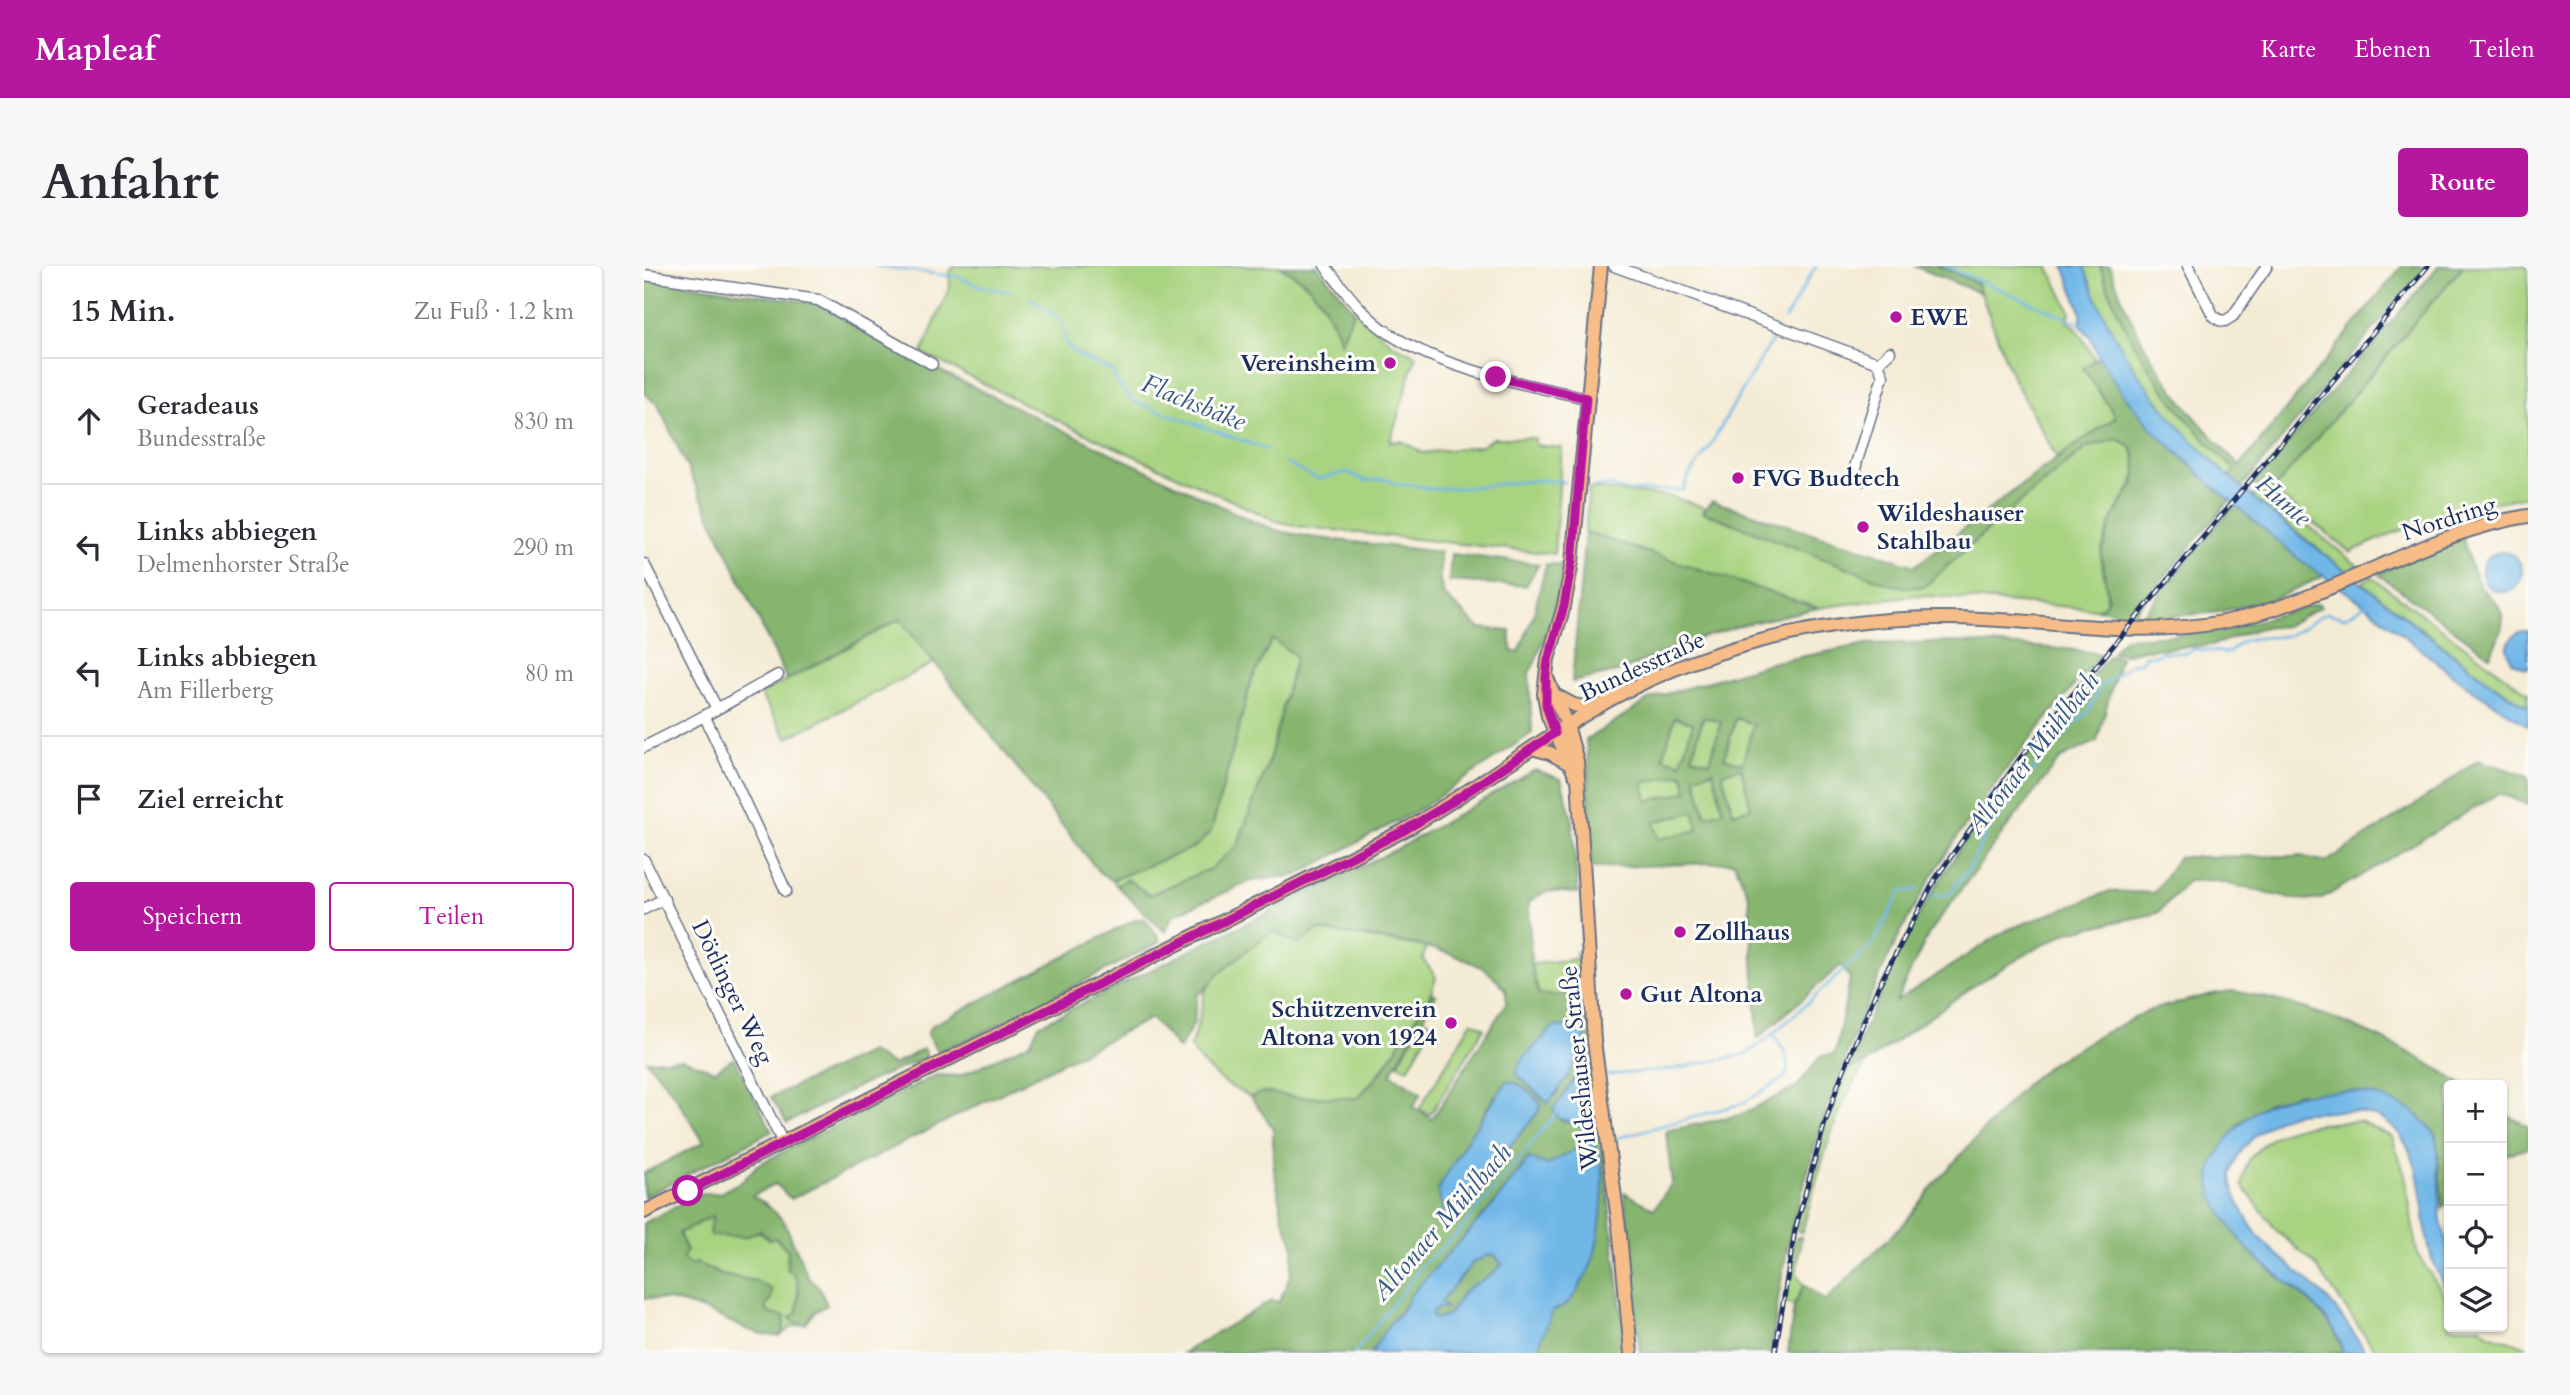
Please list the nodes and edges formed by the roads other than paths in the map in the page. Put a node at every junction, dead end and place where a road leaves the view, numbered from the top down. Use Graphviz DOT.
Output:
graph roads {
  1 [pos="1325,266"];
  2 [pos="1601,266"];
  3 [pos="1614,266"];
  4 [pos="2188,266"];
  5 [pos="2267,266"];
  6 [pos="644,275"];
  7 [pos="1890,352"];
  8 [pos="1878,363"];
  9 [pos="932,364"];
  10 [pos="1586,398"];
  11 [pos="1861,480"];
  12 [pos="2528,516"];
  13 [pos="644,564"];
  14 [pos="2310,596"];
  15 [pos="778,675"];
  16 [pos="1546,676"];
  17 [pos="1555,695"];
  18 [pos="717,709"];
  19 [pos="1594,709"];
  20 [pos="705,718"];
  21 [pos="1567,725"];
  22 [pos="1555,733"];
  23 [pos="644,747"];
  24 [pos="1532,748"];
  25 [pos="1568,763"];
  26 [pos="1577,778"];
  27 [pos="644,860"];
  28 [pos="786,891"];
  29 [pos="664,899"];
  30 [pos="644,908"];
  31 [pos="783,1143"];
  32 [pos="644,1212"];
  33 [pos="1631,1353"];
  1 -- 10 [label="street"];
  2 -- 10 [label="main road, Wildeshauser Straße"];
  3 -- 8 [label="street"];
  4 -- 5 [label="street"];
  6 -- 9 [label="street"];
  7 -- 8 [label="street"];
  8 -- 11 [label="street"];
  10 -- 16 [label="main road, Wildeshauser Straße"];
  12 -- 14 [label="main road, Nordring"];
  13 -- 18 [label="street"];
  14 -- 19 [label="main road, Bundesstraße"];
  15 -- 18 [label="street"];
  16 -- 17 [label="main road, Wildeshauser Straße"];
  16 -- 22 [label="main road, Wildeshauser Straße"];
  17 -- 19 [label="main road"];
  17 -- 21 [label="main road, Wildeshauser Straße"];
  18 -- 20 [label="street"];
  19 -- 21 [label="main road, Bundesstraße"];
  20 -- 23 [label="street"];
  20 -- 28 [label="street"];
  21 -- 22 [label="main road, Bundesstraße"];
  21 -- 26 [label="main road, Wildeshauser Straße"];
  22 -- 24 [label="main road, Bundesstraße"];
  22 -- 25 [label="main road, Wildeshauser Straße"];
  24 -- 25 [label="main road"];
  24 -- 31 [label="main road, Bundesstraße"];
  25 -- 26 [label="main road, Wildeshauser Straße"];
  26 -- 33 [label="main road, Wildeshauser Straße"];
  27 -- 29 [label="street, Dötlinger Weg"];
  29 -- 30 [label="street"];
  29 -- 31 [label="street, Dötlinger Weg"];
  31 -- 32 [label="main road, Bundesstraße"];
}
